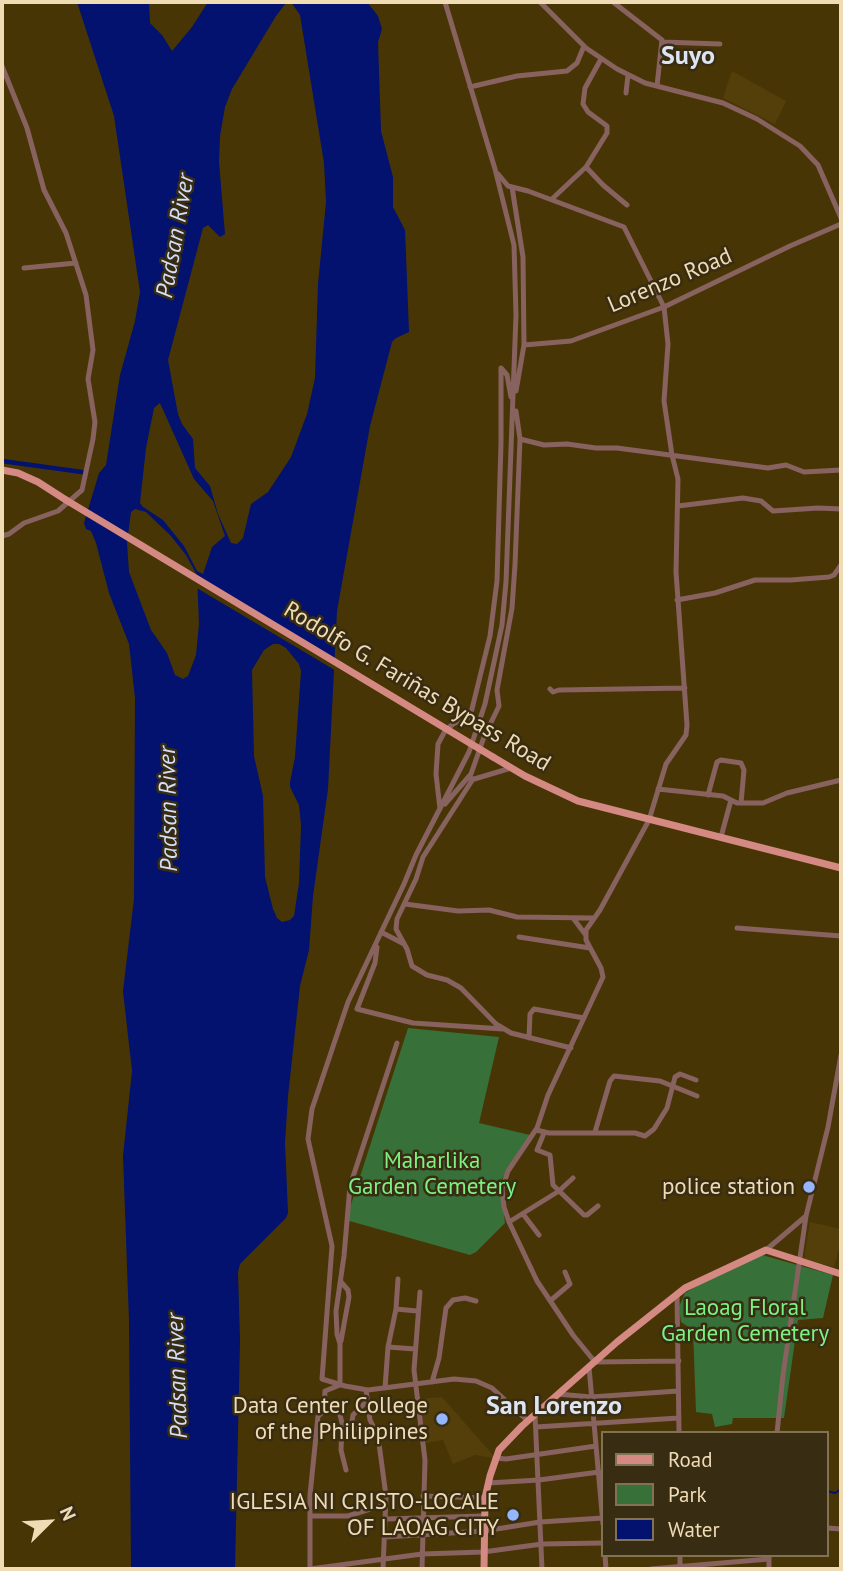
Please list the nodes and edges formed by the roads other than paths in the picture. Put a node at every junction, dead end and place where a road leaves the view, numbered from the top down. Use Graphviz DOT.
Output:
graph roads {
  1 [pos="445,2"];
  2 [pos="550,2"];
  3 [pos="613,2"];
  4 [pos="542,4"];
  5 [pos="662,42"];
  6 [pos="720,44"];
  7 [pos="584,46"];
  8 [pos="601,59"];
  9 [pos="2,66"];
  10 [pos="628,75"];
  11 [pos="657,86"];
  12 [pos="470,87"];
  13 [pos="626,93"];
  14 [pos="586,167"];
  15 [pos="496,172"];
  16 [pos="512,187"];
  17 [pos="552,199"];
  18 [pos="627,205"];
  19 [pos="841,218"];
  20 [pos="841,224"];
  21 [pos="76,263"];
  22 [pos="24,268"];
  23 [pos="664,307"];
  24 [pos="524,345"];
  25 [pos="514,404"];
  26 [pos="520,439"];
  27 [pos="671,455"];
  28 [pos="2,470"];
  29 [pos="841,470"];
  30 [pos="678,506"];
  31 [pos="841,509"];
  32 [pos="2,536"];
  33 [pos="841,565"];
  34 [pos="677,600"];
  35 [pos="685,688"];
  36 [pos="551,690"];
  37 [pos="511,768"];
  38 [pos="470,780"];
  39 [pos="841,780"];
  40 [pos="658,789"];
  41 [pos="708,795"];
  42 [pos="731,800"];
  43 [pos="741,803"];
  44 [pos="440,810"];
  45 [pos="649,820"];
  46 [pos="721,837"];
  47 [pos="841,868"];
  48 [pos="405,904"];
  49 [pos="573,918"];
  50 [pos="594,918"];
  51 [pos="737,928"];
  52 [pos="382,932"];
  53 [pos="585,934"];
  54 [pos="841,936"];
  55 [pos="519,937"];
  56 [pos="376,944"];
  57 [pos="405,944"];
  58 [pos="590,948"];
  59 [pos="584,1018"];
  60 [pos="503,1029"];
  61 [pos="529,1038"];
  62 [pos="397,1043"];
  63 [pos="571,1048"];
  64 [pos="841,1057"];
  65 [pos="696,1080"];
  66 [pos="671,1087"];
  67 [pos="696,1096"];
  68 [pos="536,1130"];
  69 [pos="595,1132"];
  70 [pos="544,1133"];
  71 [pos="573,1178"];
  72 [pos="559,1191"];
  73 [pos="598,1206"];
  74 [pos="523,1214"];
  75 [pos="806,1216"];
  76 [pos="509,1222"];
  77 [pos="539,1235"];
  78 [pos="766,1250"];
  79 [pos="800,1260"];
  80 [pos="565,1272"];
  81 [pos="841,1274"];
  82 [pos="398,1279"];
  83 [pos="341,1282"];
  84 [pos="419,1292"];
  85 [pos="677,1294"];
  86 [pos="476,1301"];
  87 [pos="550,1301"];
  88 [pos="396,1310"];
  89 [pos="417,1311"];
  90 [pos="340,1344"];
  91 [pos="387,1347"];
  92 [pos="415,1349"];
  93 [pos="679,1361"];
  94 [pos="592,1365"];
  95 [pos="432,1382"];
  96 [pos="340,1385"];
  97 [pos="414,1385"];
  98 [pos="385,1388"];
  99 [pos="366,1390"];
  100 [pos="678,1391"];
  101 [pos="558,1394"];
  102 [pos="591,1396"];
  103 [pos="367,1401"];
  104 [pos="324,1411"];
  105 [pos="535,1415"];
  106 [pos="679,1418"];
  107 [pos="528,1421"];
  108 [pos="593,1422"];
  109 [pos="342,1426"];
  110 [pos="536,1427"];
  111 [pos="351,1428"];
  112 [pos="679,1431"];
  113 [pos="777,1431"];
  114 [pos="376,1432"];
  115 [pos="596,1446"];
  116 [pos="537,1455"];
  117 [pos="600,1455"];
  118 [pos="495,1458"];
  119 [pos="346,1470"];
  120 [pos="599,1472"];
  121 [pos="539,1480"];
  122 [pos="488,1483"];
  123 [pos="602,1488"];
  124 [pos="423,1496"];
  125 [pos="485,1498"];
  126 [pos="386,1504"];
  127 [pos="310,1516"];
  128 [pos="484,1516"];
  129 [pos="423,1517"];
  130 [pos="386,1518"];
  131 [pos="602,1518"];
  132 [pos="540,1522"];
  133 [pos="484,1531"];
  134 [pos="423,1536"];
  135 [pos="385,1537"];
  136 [pos="602,1542"];
  137 [pos="542,1545"];
  138 [pos="484,1552"];
  139 [pos="422,1554"];
  140 [pos="769,1557"];
  141 [pos="384,1558"];
  142 [pos="680,1568"];
  143 [pos="310,1569"];
  144 [pos="383,1569"];
  145 [pos="422,1569"];
  146 [pos="484,1569"];
  147 [pos="542,1569"];
  148 [pos="651,1569"];
  149 [pos="769,1569"];
  1 -- 12 [label="street"];
  2 -- 4 [label="street"];
  3 -- 5 [label="street"];
  4 -- 7 [label="street"];
  5 -- 6 [label="street"];
  5 -- 11 [label="street"];
  7 -- 8 [label="street"];
  7 -- 12 [label="street"];
  8 -- 10 [label="street"];
  8 -- 14 [label="street"];
  9 -- 21 [label="street"];
  10 -- 11 [label="street"];
  10 -- 13 [label="street"];
  11 -- 19 [label="street"];
  12 -- 15 [label="street"];
  14 -- 17 [label="street"];
  14 -- 18 [label="street"];
  15 -- 16 [label="street"];
  15 -- 25 [label="street"];
  16 -- 17 [label="street"];
  16 -- 24 [label="street"];
  17 -- 23 [label="street"];
  20 -- 23 [label="street, Lorenzo Road"];
  21 -- 22 [label="street"];
  21 -- 32 [label="street"];
  23 -- 24 [label="street, Lorenzo Road"];
  23 -- 27 [label="street"];
  24 -- 25 [label="street"];
  25 -- 26 [label="street"];
  25 -- 44 [label="street"];
  25 -- 44 [label="street"];
  26 -- 27 [label="street"];
  26 -- 38 [label="street"];
  27 -- 29 [label="street"];
  27 -- 30 [label="street"];
  28 -- 37 [label="main road, Rodolfo G. Fariñas Bypass Road, bridge"];
  30 -- 31 [label="street"];
  30 -- 34 [label="street"];
  33 -- 34 [label="street"];
  34 -- 35 [label="street"];
  35 -- 36 [label="street"];
  35 -- 40 [label="street"];
  37 -- 38 [label="street"];
  37 -- 45 [label="main road, Rodolfo G. Fariñas Bypass Road"];
  38 -- 44 [label="street"];
  38 -- 48 [label="street"];
  39 -- 43 [label="street"];
  40 -- 41 [label="street"];
  40 -- 45 [label="street"];
  41 -- 42 [label="street"];
  41 -- 43 [label="street"];
  42 -- 43 [label="street"];
  42 -- 46 [label="street"];
  44 -- 52 [label="street"];
  45 -- 46 [label="main road, Rodolfo G. Fariñas Bypass Road"];
  45 -- 50 [label="street"];
  46 -- 47 [label="main road, Rodolfo G. Fariñas Bypass Road"];
  48 -- 49 [label="street"];
  48 -- 57 [label="street"];
  49 -- 50 [label="street"];
  49 -- 53 [label="street"];
  50 -- 53 [label="street"];
  51 -- 54 [label="street"];
  52 -- 56 [label="street"];
  52 -- 57 [label="street"];
  53 -- 58 [label="street"];
  55 -- 58 [label="street"];
  56 -- 60 [label="street"];
  56 -- 96 [label="street"];
  57 -- 60 [label="street"];
  58 -- 59 [label="street"];
  59 -- 61 [label="street"];
  59 -- 63 [label="street"];
  60 -- 61 [label="street"];
  61 -- 63 [label="street"];
  62 -- 83 [label="street"];
  63 -- 68 [label="street"];
  64 -- 75 [label="street"];
  65 -- 66 [label="street"];
  66 -- 67 [label="street"];
  66 -- 69 [label="street"];
  66 -- 69 [label="street"];
  68 -- 70 [label="street"];
  68 -- 76 [label="street"];
  69 -- 70 [label="street"];
  70 -- 72 [label="street"];
  71 -- 72 [label="street"];
  72 -- 73 [label="street"];
  72 -- 74 [label="street"];
  74 -- 76 [label="street"];
  74 -- 77 [label="street"];
  75 -- 78 [label="street"];
  75 -- 79 [label="street"];
  76 -- 87 [label="street"];
  78 -- 79 [label="main road"];
  78 -- 85 [label="main road"];
  79 -- 81 [label="main road"];
  79 -- 113 [label="street"];
  80 -- 87 [label="street"];
  82 -- 88 [label="street"];
  83 -- 90 [label="street"];
  83 -- 90 [label="street"];
  84 -- 89 [label="street"];
  85 -- 93 [label="street"];
  85 -- 94 [label="main road"];
  86 -- 95 [label="street"];
  87 -- 94 [label="street"];
  88 -- 89 [label="street"];
  88 -- 91 [label="street"];
  89 -- 92 [label="street"];
  90 -- 96 [label="street"];
  91 -- 92 [label="street"];
  91 -- 98 [label="street"];
  92 -- 97 [label="street"];
  93 -- 94 [label="street"];
  93 -- 100 [label="street"];
  94 -- 101 [label="main road"];
  94 -- 102 [label="street"];
  95 -- 97 [label="street"];
  95 -- 107 [label="street"];
  96 -- 99 [label="street"];
  96 -- 104 [label="street"];
  97 -- 98 [label="street"];
  97 -- 124 [label="street"];
  98 -- 99 [label="street"];
  99 -- 103 [label="street"];
  100 -- 102 [label="street"];
  100 -- 106 [label="street"];
  101 -- 102 [label="street"];
  101 -- 105 [label="main road"];
  102 -- 108 [label="street"];
  103 -- 111 [label="street"];
  103 -- 114 [label="street"];
  104 -- 109 [label="street"];
  104 -- 127 [label="street"];
  105 -- 107 [label="main road"];
  105 -- 110 [label="street"];
  106 -- 108 [label="street"];
  106 -- 112 [label="street"];
  107 -- 118 [label="main road"];
  108 -- 110 [label="street"];
  108 -- 115 [label="street"];
  109 -- 111 [label="street"];
  109 -- 119 [label="street"];
  110 -- 116 [label="street"];
  111 -- 114 [label="street"];
  114 -- 126 [label="street"];
  115 -- 116 [label="street"];
  115 -- 117 [label="street"];
  116 -- 118 [label="street"];
  116 -- 121 [label="street"];
  117 -- 120 [label="street"];
  118 -- 122 [label="main road"];
  120 -- 121 [label="street"];
  120 -- 123 [label="street"];
  121 -- 122 [label="street"];
  121 -- 132 [label="street"];
  122 -- 125 [label="main road"];
  124 -- 125 [label="street"];
  124 -- 129 [label="street"];
  125 -- 128 [label="main road"];
  126 -- 127 [label="street"];
  126 -- 130 [label="street"];
  127 -- 143 [label="street"];
  128 -- 129 [label="street"];
  128 -- 133 [label="main road"];
  129 -- 130 [label="street"];
  129 -- 134 [label="street"];
  130 -- 135 [label="street"];
  131 -- 132 [label="street"];
  132 -- 133 [label="street"];
  132 -- 137 [label="street"];
  133 -- 134 [label="street"];
  133 -- 138 [label="main road"];
  134 -- 135 [label="street"];
  134 -- 139 [label="street"];
  135 -- 141 [label="street"];
  136 -- 137 [label="street"];
  137 -- 138 [label="street"];
  137 -- 147 [label="street"];
  138 -- 139 [label="street"];
  138 -- 146 [label="main road"];
  139 -- 141 [label="street"];
  139 -- 145 [label="street"];
  140 -- 142 [label="street"];
  140 -- 149 [label="street"];
  141 -- 143 [label="street"];
  141 -- 144 [label="street"];
  142 -- 148 [label="street"];
}
